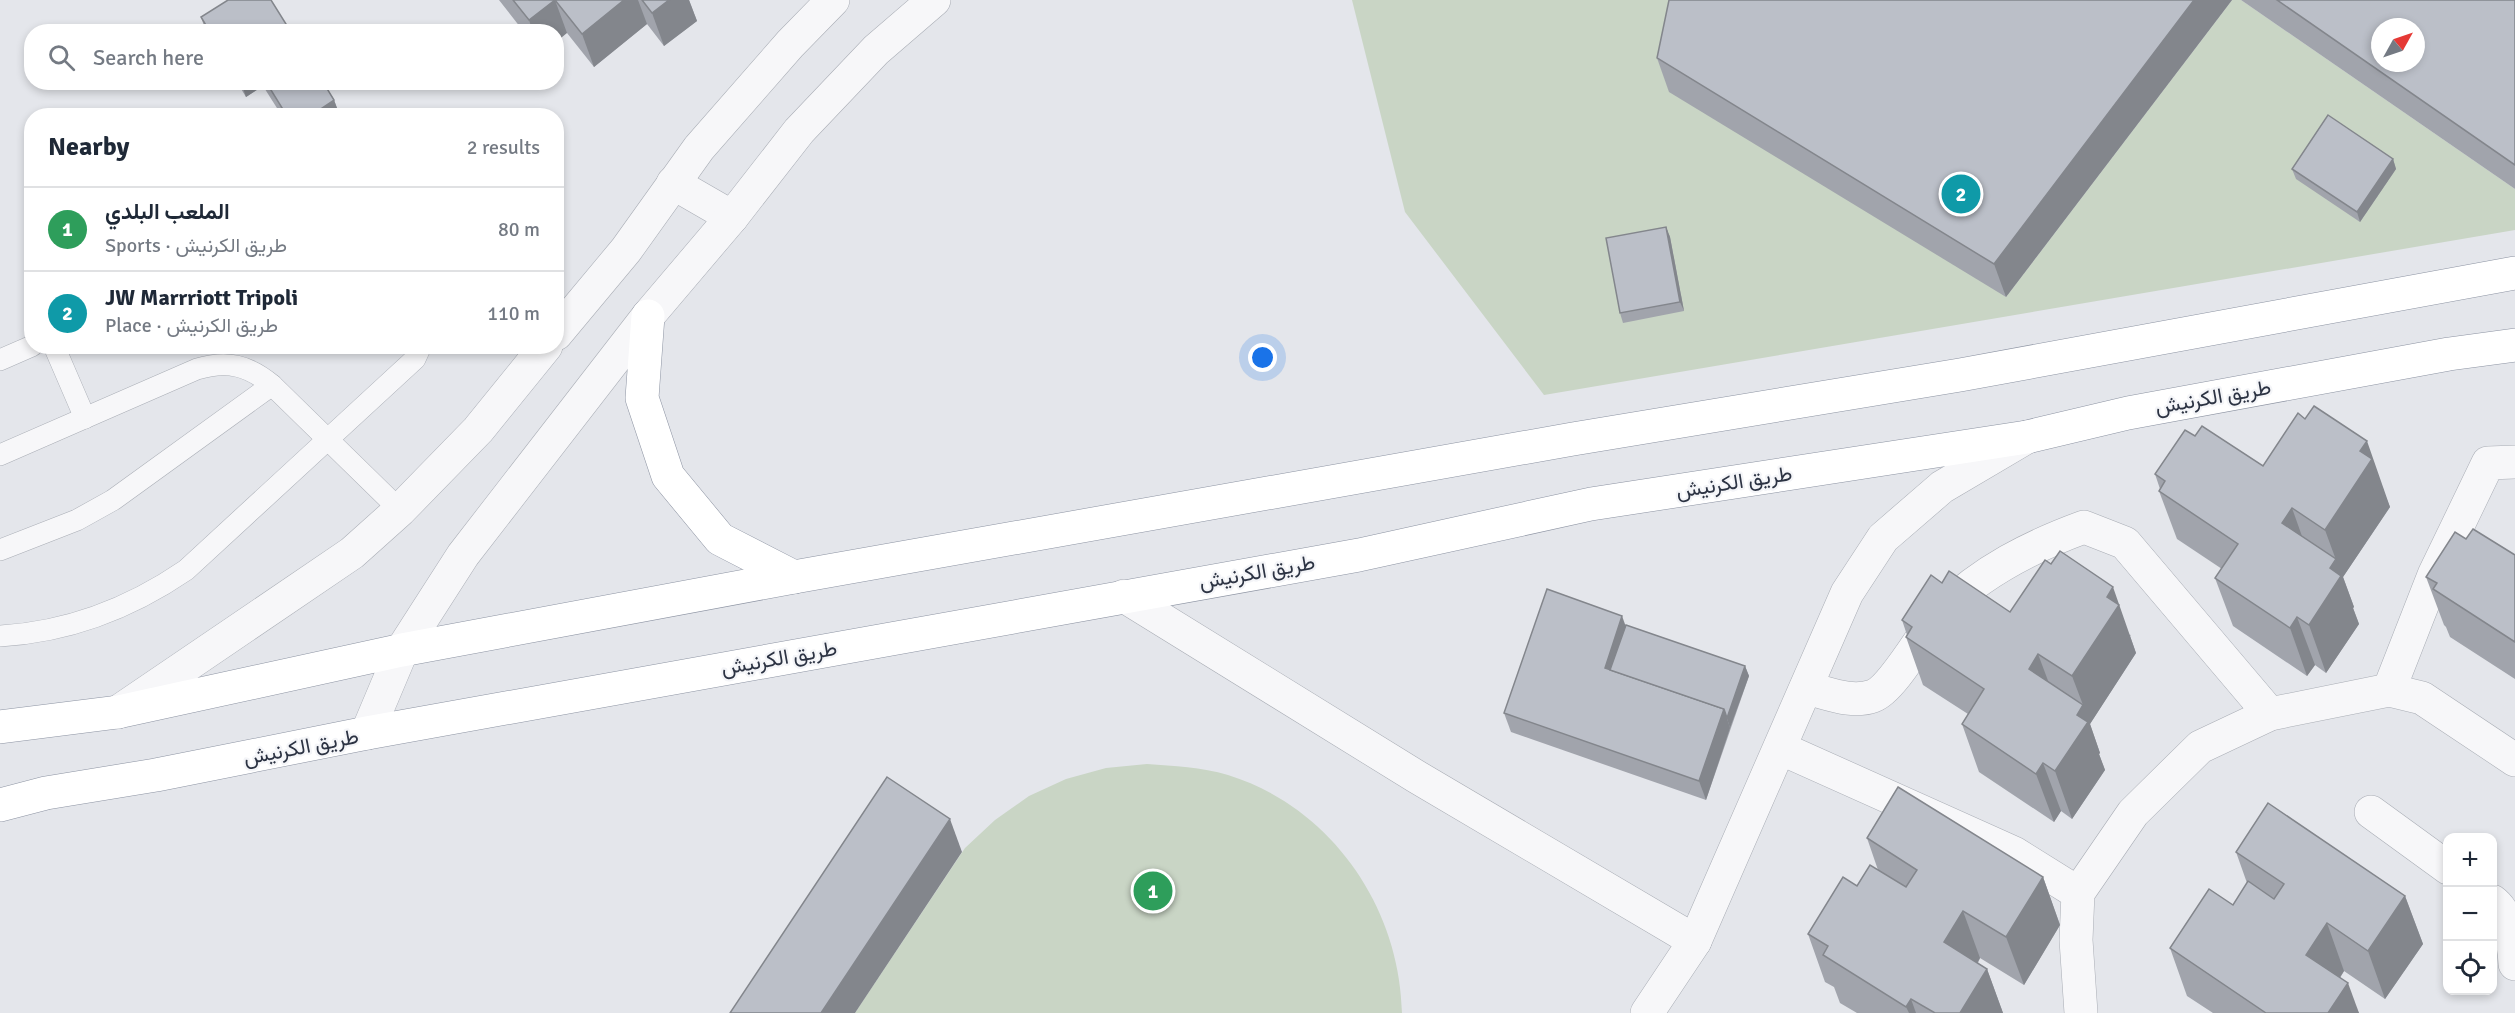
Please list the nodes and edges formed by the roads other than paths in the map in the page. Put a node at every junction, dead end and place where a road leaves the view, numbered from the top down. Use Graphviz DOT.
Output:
graph roads {
  1 [pos="833,0"];
  2 [pos="934,0"];
  3 [pos="674,183"];
  4 [pos="732,217"];
  5 [pos="2515,273"];
  6 [pos="648,316"];
  7 [pos="564,324"];
  8 [pos="2515,345"];
  9 [pos="24,350"];
  10 [pos="57,354"];
  11 [pos="417,354"];
  12 [pos="539,354"];
  13 [pos="0,360"];
  14 [pos="272,385"];
  15 [pos="84,418"];
  16 [pos="2027,436"];
  17 [pos="327,440"];
  18 [pos="0,455"];
  19 [pos="2515,462"];
  20 [pos="400,510"];
  21 [pos="0,550"];
  22 [pos="794,577"];
  23 [pos="1124,596"];
  24 [pos="0,636"];
  25 [pos="402,650"];
  26 [pos="1806,687"];
  27 [pos="2389,690"];
  28 [pos="118,712"];
  29 [pos="2270,714"];
  30 [pos="0,727"];
  31 [pos="367,733"];
  32 [pos="1780,748"];
  33 [pos="2515,760"];
  34 [pos="0,805"];
  35 [pos="2371,812"];
  36 [pos="2443,864"];
  37 [pos="2078,893"];
  38 [pos="2497,904"];
  39 [pos="1695,941"];
  40 [pos="2515,964"];
  41 [pos="1651,1012"];
  42 [pos="2080,1013"];
  1 -- 3 [label="street"];
  2 -- 4 [label="street"];
  3 -- 4 [label="street"];
  3 -- 7 [label="street"];
  4 -- 6 [label="street"];
  5 -- 22 [label="highway"];
  6 -- 22 [label="highway"];
  6 -- 25 [label="street"];
  8 -- 16 [label="highway, طريق الكرنيش"];
  9 -- 13 [label="lane"];
  10 -- 15 [label="lane"];
  11 -- 17 [label="lane"];
  12 -- 20 [label="street"];
  14 -- 15 [label="lane"];
  14 -- 17 [label="lane"];
  14 -- 21 [label="lane"];
  15 -- 18 [label="lane"];
  16 -- 23 [label="highway, طريق الكرنيش"];
  16 -- 26 [label="street"];
  17 -- 20 [label="lane"];
  17 -- 24 [label="lane"];
  19 -- 27 [label="street"];
  20 -- 28 [label="street"];
  22 -- 25 [label="highway"];
  23 -- 31 [label="highway, طريق الكرنيش"];
  23 -- 39 [label="street"];
  25 -- 28 [label="highway"];
  25 -- 31 [label="street"];
  26 -- 29 [label="street"];
  26 -- 32 [label="street"];
  27 -- 29 [label="street"];
  27 -- 33 [label="street"];
  28 -- 30 [label="highway"];
  29 -- 37 [label="street"];
  31 -- 34 [label="highway, طريق الكرنيش"];
  32 -- 37 [label="street"];
  32 -- 39 [label="street"];
  35 -- 36 [label="street"];
  37 -- 42 [label="street"];
  38 -- 40 [label="street"];
  39 -- 41 [label="street"];
}
